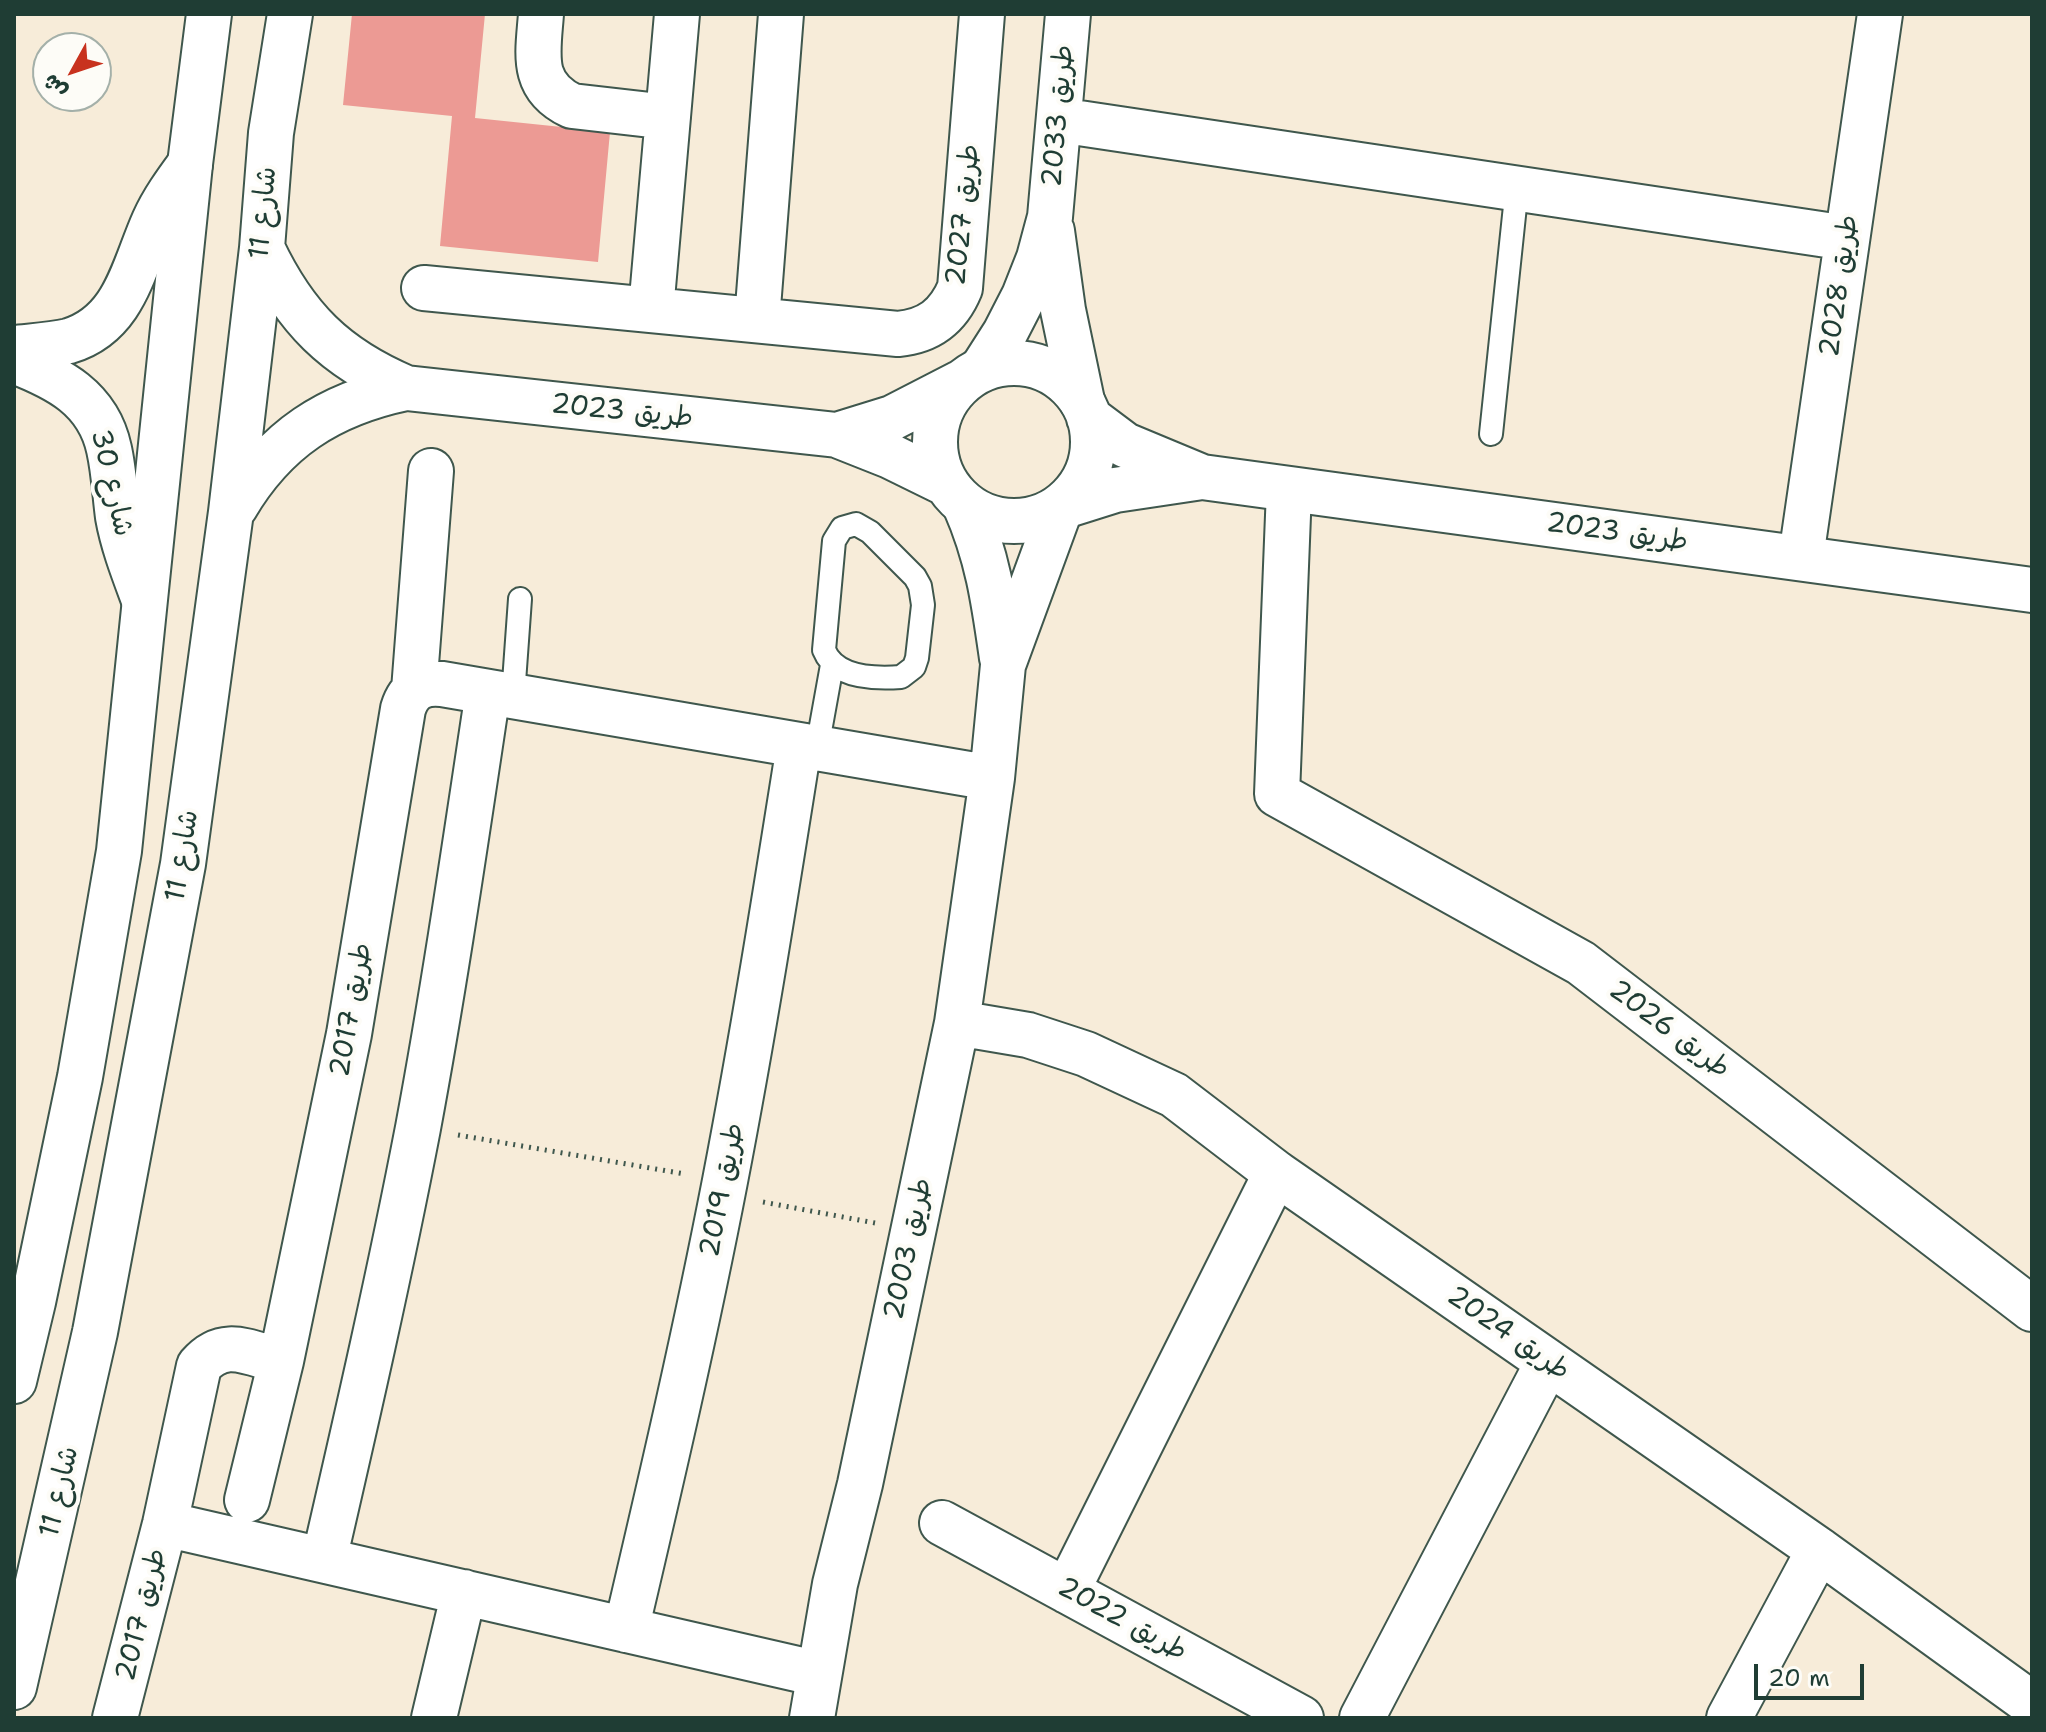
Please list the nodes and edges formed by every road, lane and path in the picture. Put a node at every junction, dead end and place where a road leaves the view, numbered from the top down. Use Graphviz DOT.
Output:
graph roads {
  1 [pos="209,14"];
  2 [pos="290,14"];
  3 [pos="541,14"];
  4 [pos="677,14"];
  5 [pos="781,14"];
  6 [pos="982,14"];
  7 [pos="1068,14"];
  8 [pos="1880,14"];
  9 [pos="668,117"];
  10 [pos="1059,120"];
  11 [pos="190,164"];
  12 [pos="1517,187"];
  13 [pos="1050,217"];
  14 [pos="1847,238"];
  15 [pos="262,248"];
  16 [pos="424,288"];
  17 [pos="651,310"];
  18 [pos="757,320"];
  19 [pos="14,348"];
  20 [pos="14,361"];
  21 [pos="971,376"];
  22 [pos="406,388"];
  23 [pos="1086,410"];
  24 [pos="1491,434"];
  25 [pos="837,435"];
  26 [pos="431,471"];
  27 [pos="1202,477"];
  28 [pos="1289,490"];
  29 [pos="956,495"];
  30 [pos="1061,507"];
  31 [pos="231,512"];
  32 [pos="1801,557"];
  33 [pos="2032,590"];
  34 [pos="520,599"];
  35 [pos="144,600"];
  36 [pos="832,665"];
  37 [pos="1003,665"];
  38 [pos="428,687"];
  39 [pos="501,694"];
  40 [pos="808,747"];
  41 [pos="992,778"];
  42 [pos="957,1023"];
  43 [pos="418,1128"];
  44 [pos="1276,1173"];
  45 [pos="724,1188"];
  46 [pos="913,1230"];
  47 [pos="2032,1309"];
  48 [pos="281,1361"];
  49 [pos="1548,1362"];
  50 [pos="14,1381"];
  51 [pos="247,1500"];
  52 [pos="942,1523"];
  53 [pos="165,1524"];
  54 [pos="1819,1550"];
  55 [pos="324,1560"];
  56 [pos="1067,1591"];
  57 [pos="464,1592"];
  58 [pos="626,1630"];
  59 [pos="819,1674"];
  60 [pos="14,1687"];
  61 [pos="2032,1704"];
  62 [pos="115,1718"];
  63 [pos="434,1718"];
  64 [pos="812,1718"];
  65 [pos="1301,1718"];
  66 [pos="1362,1718"];
  67 [pos="1729,1718"];
  1 -- 11 [label="street"];
  2 -- 15 [label="street, شارع 11"];
  3 -- 9 [label="street"];
  4 -- 9 [label="street"];
  5 -- 18 [label="street"];
  6 -- 18 [label="street, طريق 2027"];
  7 -- 10 [label="street, طريق 2033"];
  8 -- 14 [label="street, طريق 2028"];
  9 -- 17 [label="street"];
  10 -- 12 [label="street"];
  10 -- 13 [label="street, طريق 2033"];
  11 -- 19 [label="street"];
  11 -- 35 [label="street"];
  12 -- 14 [label="street"];
  12 -- 24 [label="lane"];
  13 -- 21 [label="street, طريق 2033"];
  13 -- 23 [label="street, طريق 2033"];
  14 -- 32 [label="street, طريق 2028"];
  15 -- 22 [label="street, طريق 2023"];
  15 -- 31 [label="street, شارع 11"];
  16 -- 17 [label="street, طريق 2027"];
  17 -- 18 [label="street, طريق 2027"];
  20 -- 35 [label="street, شارع 30"];
  21 -- 23 [label="street"];
  21 -- 25 [label="street, طريق 2023"];
  21 -- 29 [label="street"];
  22 -- 25 [label="street, طريق 2023"];
  22 -- 31 [label="street, طريق 2023"];
  23 -- 27 [label="street, طريق 2023"];
  23 -- 30 [label="street"];
  25 -- 29 [label="street, طريق 2023"];
  26 -- 38 [label="street, طريق 2017"];
  27 -- 28 [label="street, طريق 2023"];
  27 -- 30 [label="street, طريق 2023"];
  28 -- 32 [label="street, طريق 2023"];
  28 -- 47 [label="street, طريق 2026"];
  29 -- 30 [label="street"];
  29 -- 37 [label="street"];
  30 -- 37 [label="street"];
  31 -- 60 [label="street, شارع 11"];
  32 -- 33 [label="street, طريق 2023"];
  34 -- 39 [label="lane"];
  35 -- 50 [label="street"];
  36 -- 36 [label="lane"];
  36 -- 40 [label="lane"];
  37 -- 41 [label="street, طريق 2003"];
  38 -- 39 [label="street"];
  38 -- 48 [label="street, طريق 2017"];
  39 -- 40 [label="street"];
  39 -- 43 [label="street"];
  40 -- 41 [label="street"];
  40 -- 45 [label="street, طريق 2019"];
  41 -- 42 [label="street, طريق 2003"];
  42 -- 44 [label="street, طريق 2024"];
  42 -- 46 [label="street, طريق 2003"];
  43 -- 45 [label="path"];
  43 -- 55 [label="street"];
  44 -- 49 [label="street, طريق 2024"];
  44 -- 56 [label="street"];
  45 -- 46 [label="path"];
  45 -- 58 [label="street, طريق 2019"];
  46 -- 59 [label="street, طريق 2003"];
  48 -- 51 [label="street, طريق 2017"];
  48 -- 53 [label="street, طريق 2017"];
  49 -- 54 [label="street, طريق 2024"];
  49 -- 66 [label="street"];
  52 -- 56 [label="street, طريق 2022"];
  53 -- 55 [label="street"];
  53 -- 62 [label="street, طريق 2017"];
  54 -- 61 [label="street, طريق 2024"];
  54 -- 67 [label="street"];
  55 -- 57 [label="street"];
  56 -- 65 [label="street, طريق 2022"];
  57 -- 58 [label="street"];
  57 -- 63 [label="street"];
  58 -- 59 [label="street"];
  59 -- 64 [label="street, طريق 2003"];
}
